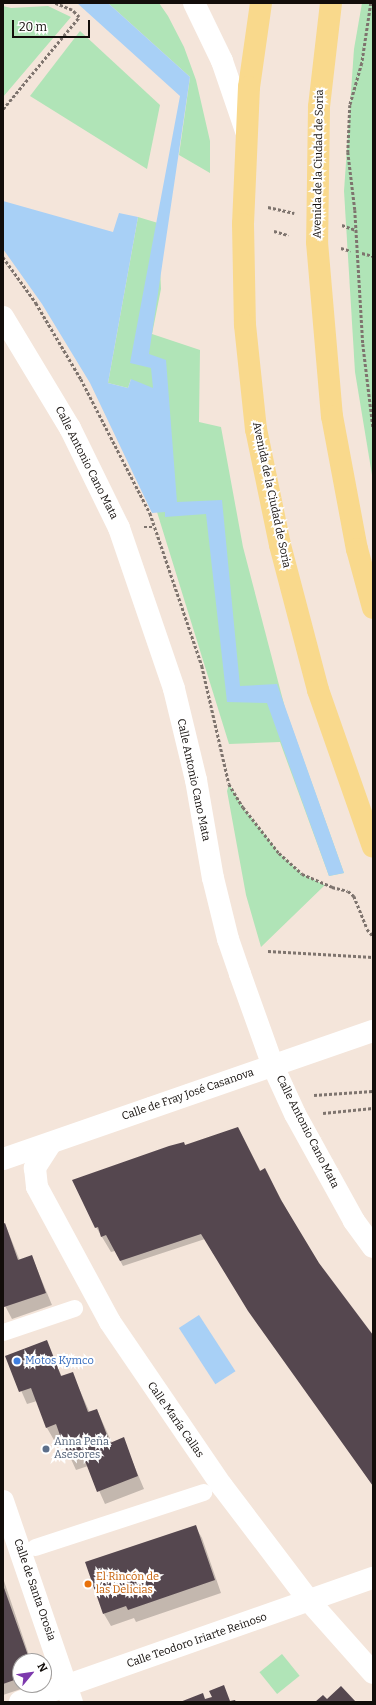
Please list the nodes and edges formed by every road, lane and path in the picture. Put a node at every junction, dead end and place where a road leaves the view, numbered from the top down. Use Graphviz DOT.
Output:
graph roads {
  1 [pos="55,3"];
  2 [pos="194,3"];
  3 [pos="260,3"];
  4 [pos="331,3"];
  5 [pos="371,3"];
  6 [pos="3,110"];
  7 [pos="246,131"];
  8 [pos="274,231"];
  9 [pos="288,235"];
  10 [pos="341,248"];
  11 [pos="351,251"];
  12 [pos="362,253"];
  13 [pos="373,256"];
  14 [pos="3,257"];
  15 [pos="3,316"];
  16 [pos="373,427"];
  17 [pos="373,608"];
  18 [pos="373,847"];
  19 [pos="373,936"];
  20 [pos="268,951"];
  21 [pos="373,957"];
  22 [pos="373,1031"];
  23 [pos="273,1066"];
  24 [pos="373,1091"];
  25 [pos="309,1095"];
  26 [pos="373,1108"];
  27 [pos="323,1114"];
  28 [pos="51,1143"];
  29 [pos="3,1159"];
  30 [pos="373,1247"];
  31 [pos="74,1308"];
  32 [pos="3,1332"];
  33 [pos="203,1492"];
  34 [pos="3,1501"];
  35 [pos="35,1547"];
  36 [pos="373,1578"];
  37 [pos="310,1602"];
  38 [pos="373,1673"];
  39 [pos="70,1694"];
  40 [pos="20,1702"];
  1 -- 6 [label="path"];
  2 -- 7 [label="street, Avenida de la Ciudad de Soria"];
  3 -- 7 [label="main road, Avenida de la Ciudad de Soria"];
  4 -- 17 [label="main road, Avenida de la Ciudad de Soria"];
  5 -- 16 [label="path"];
  7 -- 18 [label="main road, Avenida de la Ciudad de Soria"];
  8 -- 9 [label="path"];
  10 -- 11 [label="path"];
  12 -- 13 [label="path"];
  14 -- 19 [label="path"];
  15 -- 23 [label="street, Calle Antonio Cano Mata"];
  20 -- 21 [label="path"];
  22 -- 23 [label="street, Calle de Fray José Casanova"];
  23 -- 28 [label="street, Calle de Fray José Casanova"];
  23 -- 30 [label="street, Calle Antonio Cano Mata"];
  24 -- 25 [label="path"];
  26 -- 27 [label="path"];
  28 -- 29 [label="street, Calle de Fray José Casanova"];
  28 -- 37 [label="street, Calle María Callas"];
  31 -- 32 [label="street"];
  33 -- 35 [label="street"];
  34 -- 39 [label="street, Calle de Santa Orosia"];
  36 -- 37 [label="street, Calle Teodoro Iriarte Reinoso"];
  37 -- 38 [label="street, Calle María Callas"];
  37 -- 39 [label="street, Calle Teodoro Iriarte Reinoso"];
  39 -- 40 [label="street, Calle Teodoro Iriarte Reinoso"];
}
